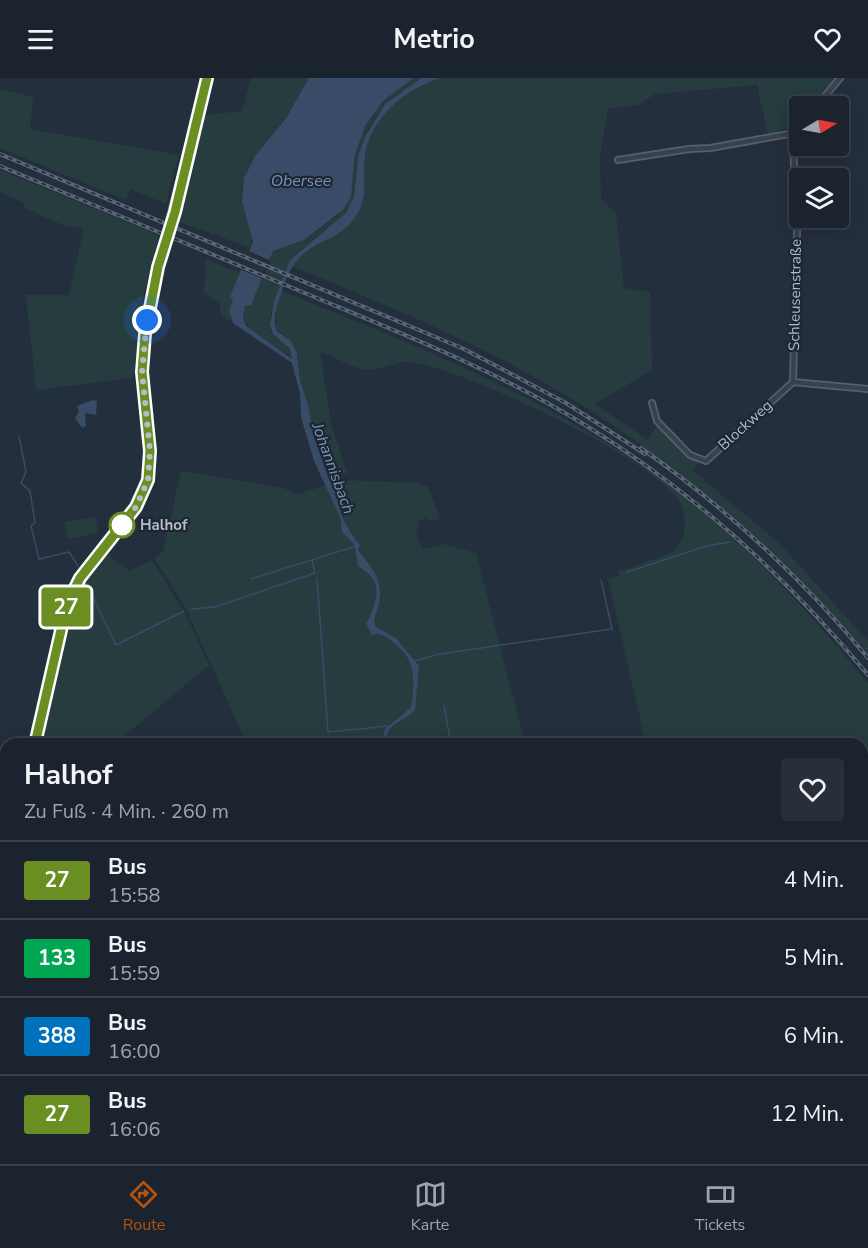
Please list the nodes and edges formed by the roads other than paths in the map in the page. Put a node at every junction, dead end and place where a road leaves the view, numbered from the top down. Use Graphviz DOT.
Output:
graph roads {
  1 [pos="206,78"];
  2 [pos="840,78"];
  3 [pos="825,96"];
  4 [pos="789,134"];
  5 [pos="795,156"];
  6 [pos="618,160"];
  7 [pos="793,382"];
  8 [pos="868,389"];
  9 [pos="652,403"];
  10 [pos="36,738"];
  1 -- 10 [label="main road"];
  2 -- 3 [label="street"];
  4 -- 6 [label="street"];
  5 -- 7 [label="street, Schleusenstraße"];
  7 -- 8 [label="street"];
  7 -- 9 [label="street, Blockweg"];
}
